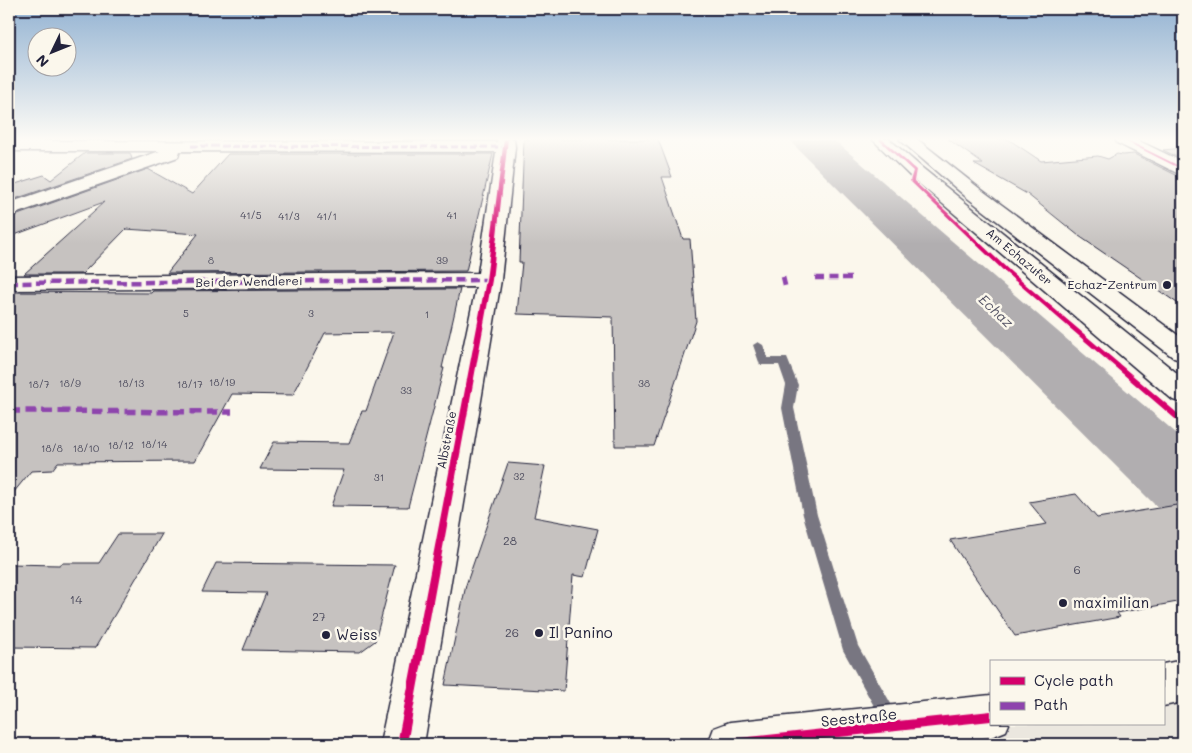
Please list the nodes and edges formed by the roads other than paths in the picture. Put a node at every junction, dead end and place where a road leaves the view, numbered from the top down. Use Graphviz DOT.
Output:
graph roads {
  1 [pos="107,174"];
  2 [pos="502,174"];
  3 [pos="919,174"];
  4 [pos="950,174"];
  5 [pos="9,210"];
  6 [pos="489,280"];
  7 [pos="9,283"];
  8 [pos="1183,352"];
  9 [pos="1183,393"];
  10 [pos="1183,681"];
  11 [pos="1164,685"];
  12 [pos="973,718"];
  13 [pos="402,744"];
  14 [pos="730,744"];
  1 -- 5 [label="street"];
  2 -- 6 [label="street, Albstraße"];
  3 -- 9 [label="street, Am Echazufer"];
  4 -- 8 [label="street, Am Echazufer"];
  6 -- 7 [label="street, Bei der Wendlerei"];
  6 -- 13 [label="street, Albstraße"];
  10 -- 11 [label="street"];
  12 -- 14 [label="street, Seestraße"];
}
